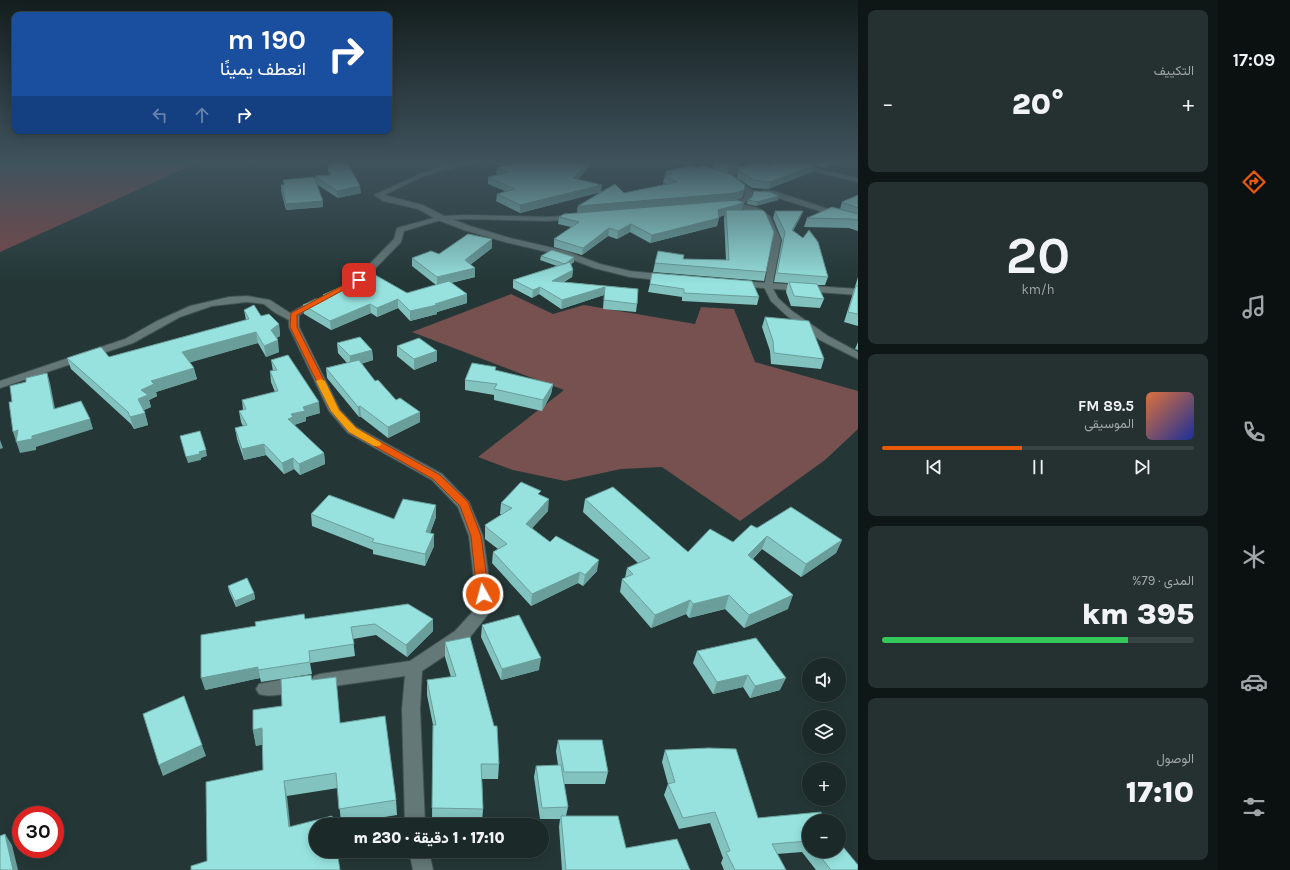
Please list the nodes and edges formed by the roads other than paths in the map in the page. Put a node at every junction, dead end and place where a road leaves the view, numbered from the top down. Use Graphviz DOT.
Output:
graph roads {
  1 [pos="401,203"];
  2 [pos="738,203"];
  3 [pos="801,203"];
  4 [pos="735,204"];
  5 [pos="715,206"];
  6 [pos="587,216"];
  7 [pos="442,218"];
  8 [pos="858,221"];
  9 [pos="677,279"];
  10 [pos="730,284"];
  11 [pos="768,287"];
  12 [pos="339,290"];
  13 [pos="858,292"];
  14 [pos="326,297"];
  15 [pos="294,319"];
  16 [pos="858,356"];
  17 [pos="0,385"];
  18 [pos="414,668"];
  19 [pos="265,689"];
  20 [pos="415,818"];
  21 [pos="421,858"];
  22 [pos="423,870"];
  1 -- 7 [label="street"];
  2 -- 4 [label="street"];
  3 -- 8 [label="street"];
  4 -- 5 [label="street"];
  4 -- 11 [label="street"];
  6 -- 7 [label="street"];
  7 -- 9 [label="street"];
  7 -- 12 [label="street"];
  10 -- 11 [label="street"];
  11 -- 13 [label="street"];
  11 -- 16 [label="street"];
  14 -- 15 [label="street"];
  15 -- 17 [label="street"];
  15 -- 18 [label="street"];
  18 -- 19 [label="street"];
  18 -- 20 [label="street"];
  21 -- 22 [label="street"];
}
